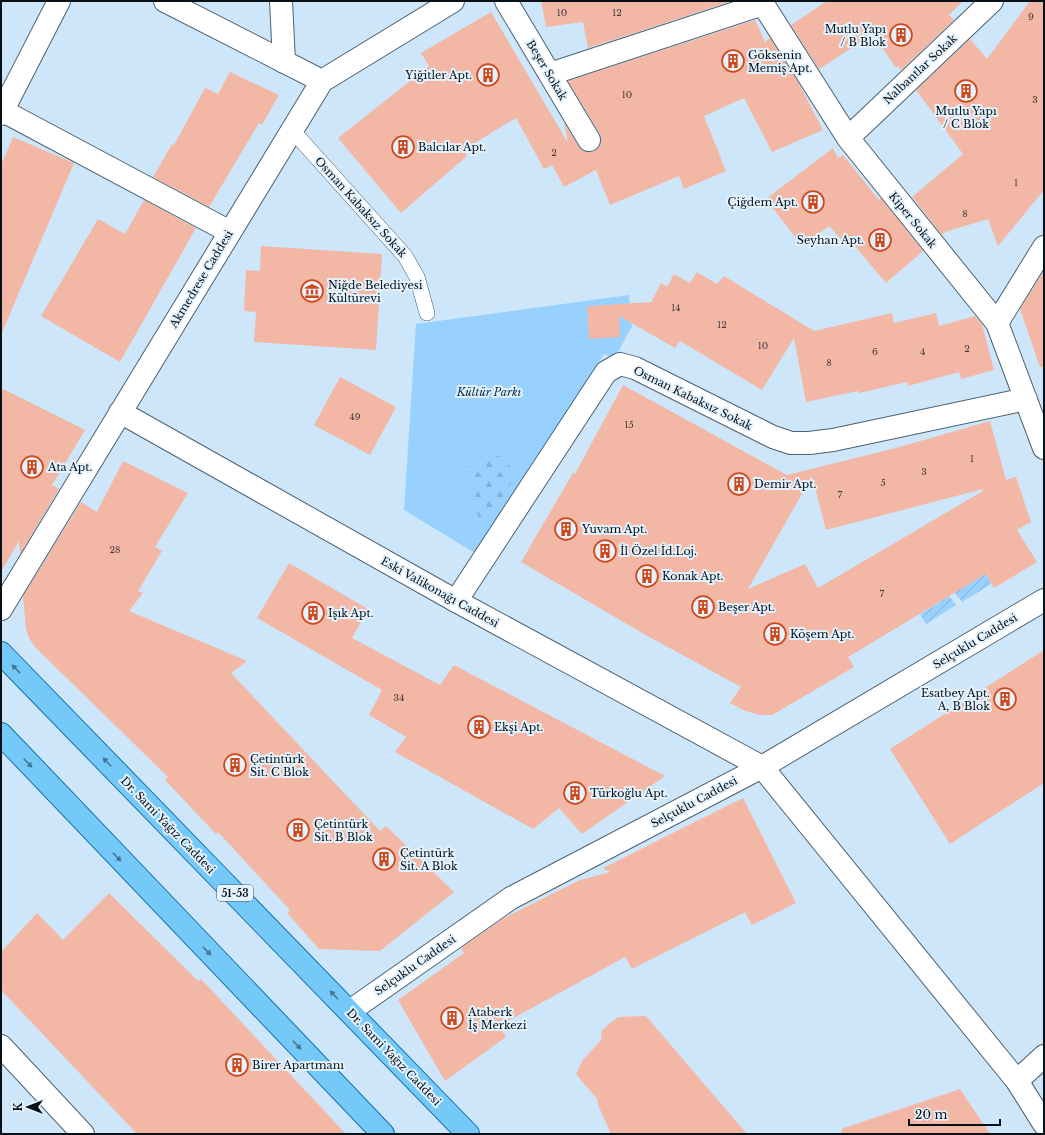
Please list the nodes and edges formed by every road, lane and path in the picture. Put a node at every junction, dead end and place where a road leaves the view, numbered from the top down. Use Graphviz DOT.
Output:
graph roads {
  1 [pos="58,1"];
  2 [pos="166,1"];
  3 [pos="281,1"];
  4 [pos="453,1"];
  5 [pos="506,1"];
  6 [pos="992,1"];
  7 [pos="762,2"];
  8 [pos="284,62"];
  9 [pos="550,74"];
  10 [pos="322,80"];
  11 [pos="2,113"];
  12 [pos="292,130"];
  13 [pos="848,138"];
  14 [pos="589,140"];
  15 [pos="230,232"];
  16 [pos="1044,247"];
  17 [pos="427,313"];
  18 [pos="997,323"];
  19 [pos="1026,399"];
  20 [pos="120,412"];
  21 [pos="1044,448"];
  22 [pos="1044,600"];
  23 [pos="456,601"];
  24 [pos="1,609"];
  25 [pos="1,653"];
  26 [pos="4,744"];
  27 [pos="762,767"];
  28 [pos="350,1011"];
  29 [pos="1,1046"];
  30 [pos="1044,1056"];
  31 [pos="1017,1081"];
  32 [pos="1044,1124"];
  33 [pos="83,1134"];
  34 [pos="383,1134"];
  35 [pos="468,1134"];
  1 -- 11 [label="street"];
  2 -- 8 [label="street"];
  3 -- 8 [label="street"];
  4 -- 10 [label="street, Akmedrese Caddesi"];
  5 -- 9 [label="street, Beşer Sokak"];
  6 -- 13 [label="street, Nalbantlar Sokak"];
  7 -- 9 [label="street"];
  7 -- 13 [label="street, Kiper Sokak"];
  8 -- 10 [label="street"];
  9 -- 14 [label="street, Beşer Sokak"];
  10 -- 12 [label="street, Akmedrese Caddesi"];
  11 -- 15 [label="street"];
  12 -- 15 [label="street, Akmedrese Caddesi"];
  12 -- 17 [label="lane, Osman Kabaksız Sokak"];
  13 -- 18 [label="street, Kiper Sokak"];
  15 -- 20 [label="street, Akmedrese Caddesi"];
  16 -- 18 [label="street"];
  18 -- 19 [label="street, Kiper Sokak"];
  19 -- 21 [label="street, Kiper Sokak"];
  19 -- 23 [label="street, Osman Kabaksız Sokak"];
  20 -- 23 [label="street, Eski Valikonağı Caddesi"];
  20 -- 24 [label="street, Akmedrese Caddesi"];
  22 -- 27 [label="street, Selçuklu Caddesi"];
  23 -- 27 [label="street, Eski Valikonağı Caddesi"];
  28 -- 25 [label="main road, Dr. Sami Yağız Caddesi / 51-53, one-way"];
  26 -- 34 [label="main road, one-way"];
  27 -- 28 [label="street, Selçuklu Caddesi"];
  27 -- 31 [label="street"];
  28 -- 35 [label="main road, Dr. Sami Yağız Caddesi / 51-53"];
  29 -- 33 [label="street"];
  30 -- 31 [label="street"];
  31 -- 32 [label="street"];
}
